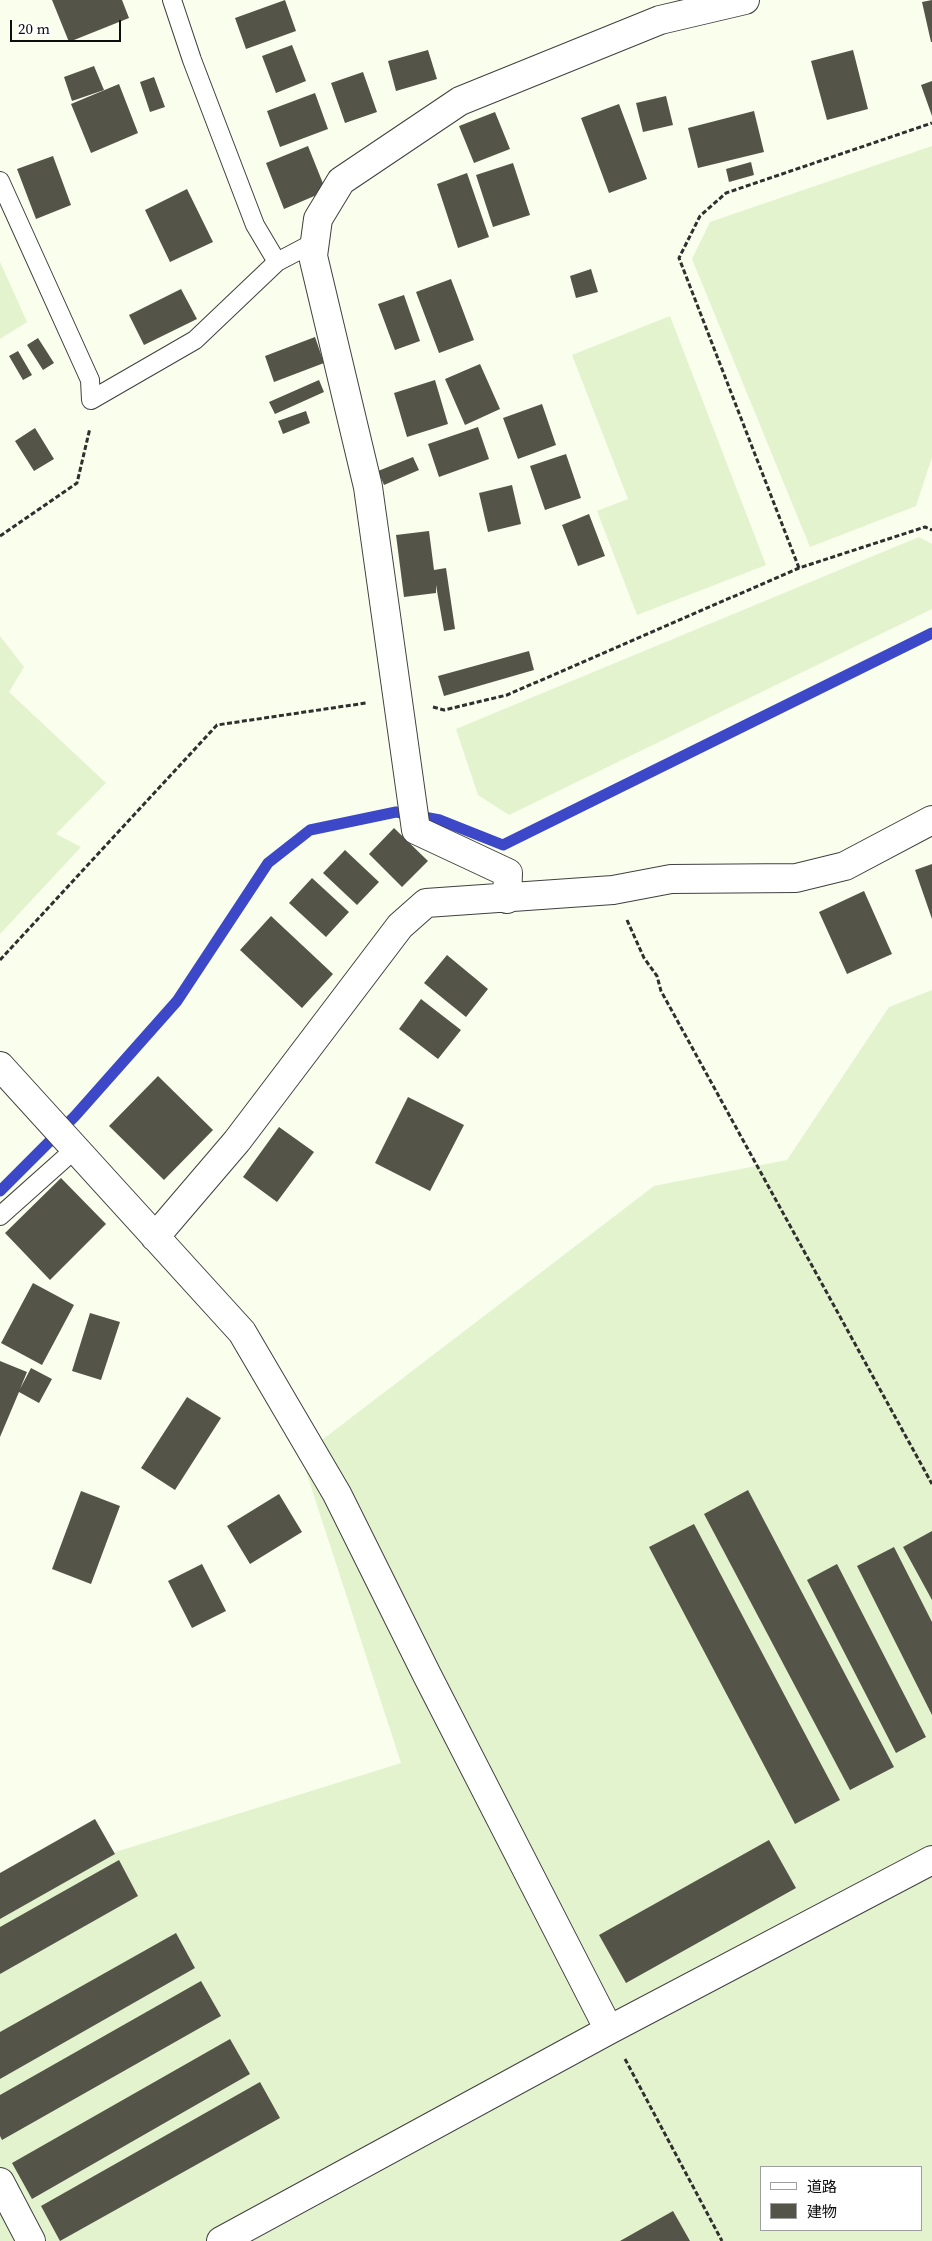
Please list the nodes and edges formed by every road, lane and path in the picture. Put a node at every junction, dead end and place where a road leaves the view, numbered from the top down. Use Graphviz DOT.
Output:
graph roads {
  1 [pos="172,0"];
  2 [pos="745,0"];
  3 [pos="658,10"];
  4 [pos="932,123"];
  5 [pos="0,181"];
  6 [pos="315,242"];
  7 [pos="277,262"];
  8 [pos="91,400"];
  9 [pos="932,530"];
  10 [pos="0,536"];
  11 [pos="799,568"];
  12 [pos="397,698"];
  13 [pos="932,820"];
  14 [pos="613,890"];
  15 [pos="507,899"];
  16 [pos="0,960"];
  17 [pos="0,1066"];
  18 [pos="74,1150"];
  19 [pos="0,1216"];
  20 [pos="155,1237"];
  21 [pos="932,1484"];
  22 [pos="932,1860"];
  23 [pos="609,2030"];
  24 [pos="0,2182"];
  25 [pos="31,2241"];
  26 [pos="221,2241"];
  27 [pos="722,2241"];
  1 -- 7 [label="lane"];
  2 -- 3 [label="street"];
  3 -- 6 [label="street"];
  4 -- 11 [label="path"];
  5 -- 8 [label="lane"];
  6 -- 7 [label="lane"];
  6 -- 12 [label="street"];
  7 -- 8 [label="lane"];
  8 -- 10 [label="path"];
  9 -- 11 [label="path"];
  11 -- 12 [label="path"];
  12 -- 15 [label="street"];
  12 -- 16 [label="path"];
  13 -- 14 [label="street"];
  14 -- 15 [label="street"];
  14 -- 21 [label="path"];
  15 -- 20 [label="street"];
  17 -- 18 [label="street"];
  18 -- 19 [label="lane"];
  18 -- 20 [label="street"];
  20 -- 23 [label="street"];
  22 -- 23 [label="street"];
  23 -- 26 [label="street"];
  23 -- 27 [label="path"];
  24 -- 25 [label="street"];
}
